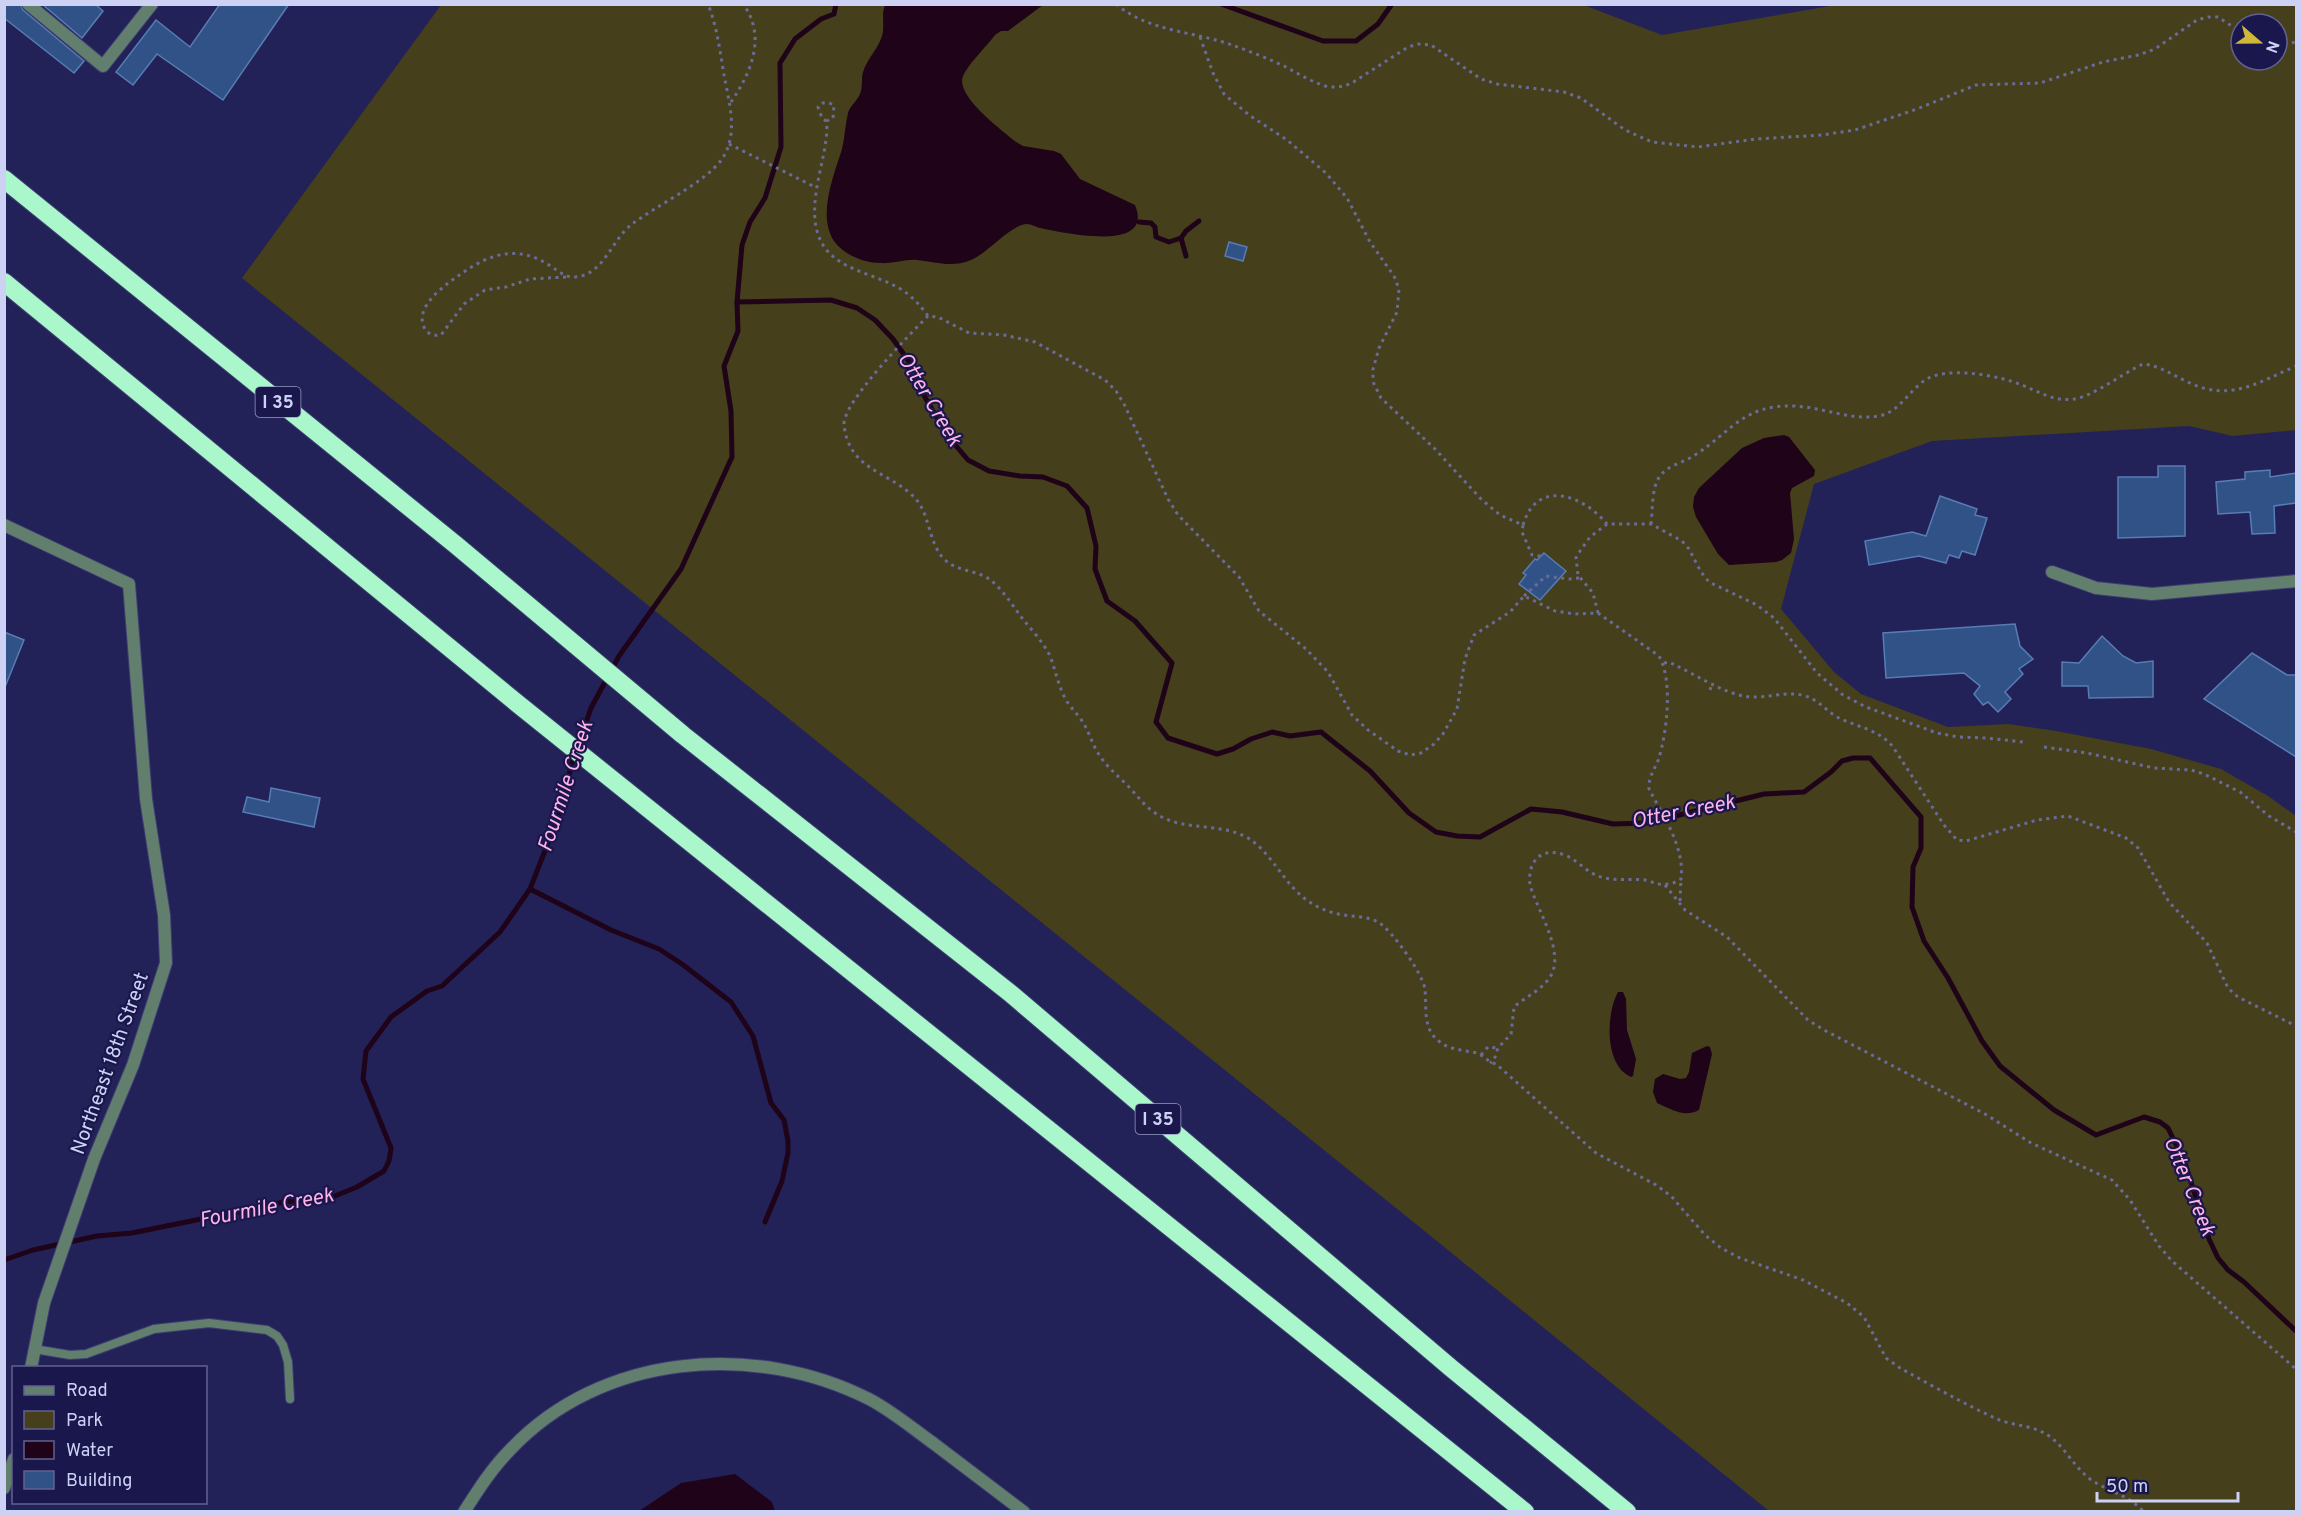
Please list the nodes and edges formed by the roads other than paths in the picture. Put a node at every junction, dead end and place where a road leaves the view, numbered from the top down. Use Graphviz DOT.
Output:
graph roads {
  1 [pos="28,4"];
  2 [pos="152,4"];
  3 [pos="4,179"];
  4 [pos="4,282"];
  5 [pos="4,525"];
  6 [pos="2052,572"];
  7 [pos="2296,581"];
  8 [pos="34,1349"];
  9 [pos="31,1366"];
  10 [pos="290,1399"];
  11 [pos="12,1465"];
  12 [pos="4,1488"];
  13 [pos="464,1512"];
  14 [pos="1024,1512"];
  15 [pos="1525,1512"];
  16 [pos="1627,1512"];
  1 -- 2 [label="street"];
  3 -- 16 [label="highway, I 35"];
  4 -- 15 [label="highway"];
  5 -- 8 [label="street, Northeast 18th Street"];
  6 -- 7 [label="street"];
  8 -- 9 [label="street, Northeast 18th Street"];
  8 -- 10 [label="lane"];
  11 -- 12 [label="street"];
  13 -- 14 [label="street"];
}
